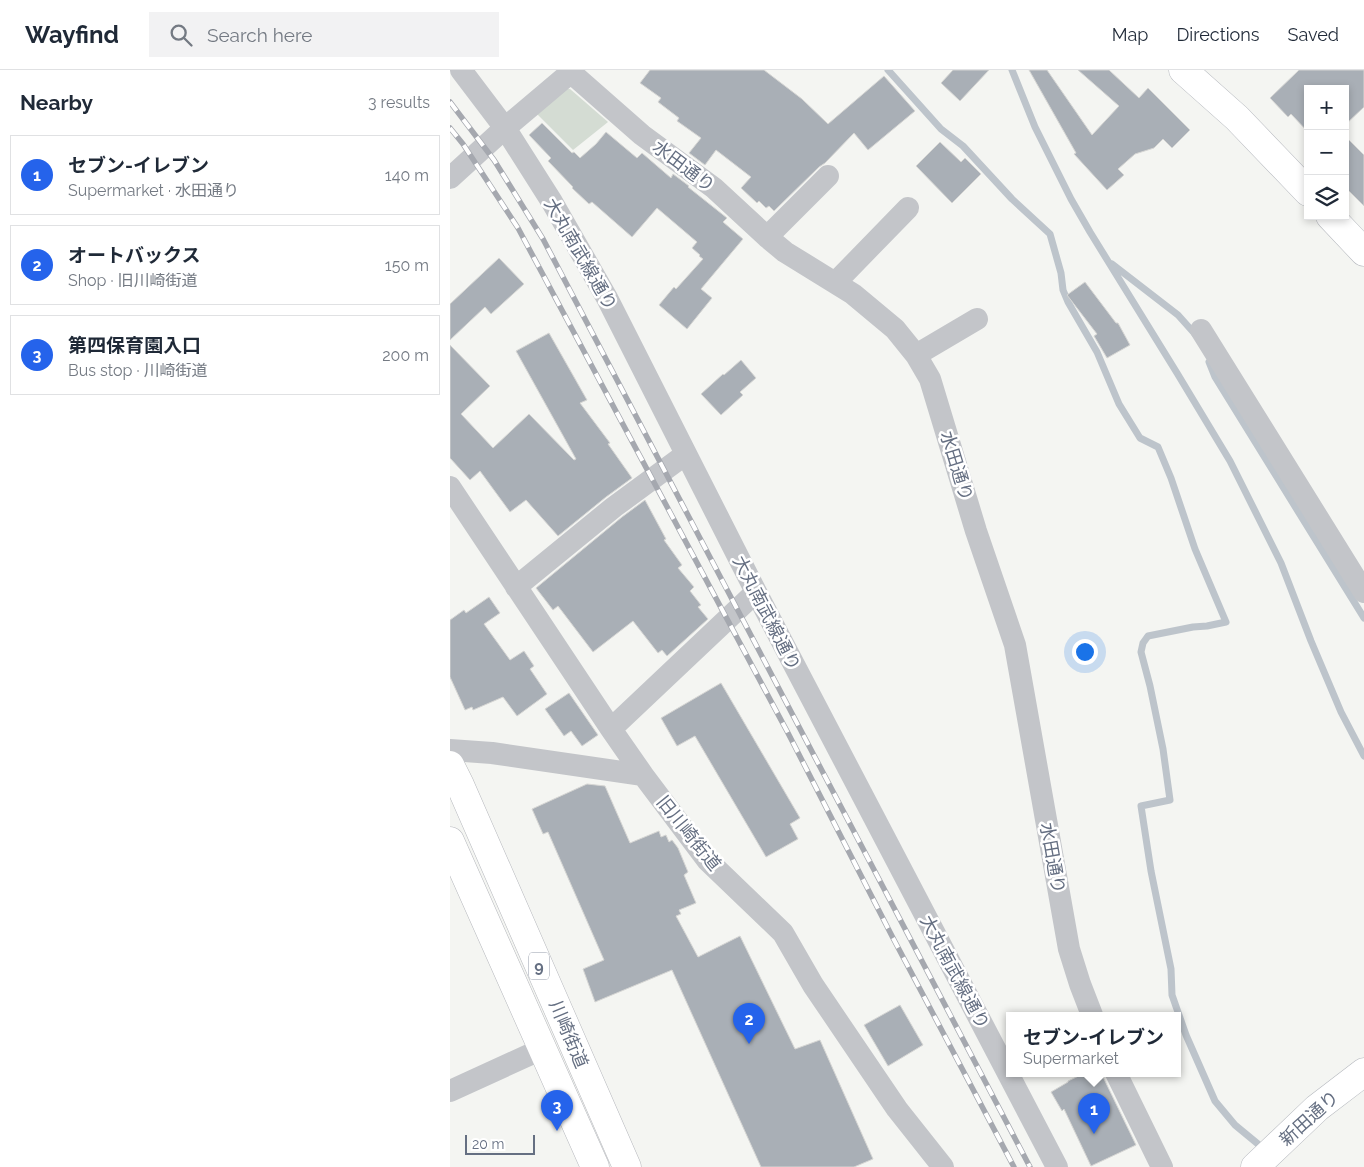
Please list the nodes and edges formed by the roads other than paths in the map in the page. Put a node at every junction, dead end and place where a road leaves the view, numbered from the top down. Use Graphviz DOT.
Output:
graph roads {
  1 [pos="461,70"];
  2 [pos="1183,70"];
  3 [pos="569,71"];
  4 [pos="505,128"];
  5 [pos="828,176"];
  6 [pos="450,178"];
  7 [pos="1304,188"];
  8 [pos="908,208"];
  9 [pos="1334,220"];
  10 [pos="767,237"];
  11 [pos="1364,252"];
  12 [pos="836,282"];
  13 [pos="977,318"];
  14 [pos="1201,330"];
  15 [pos="916,355"];
  16 [pos="686,454"];
  17 [pos="450,487"];
  18 [pos="516,587"];
  19 [pos="756,592"];
  20 [pos="1364,592"];
  21 [pos="611,729"];
  22 [pos="450,750"];
  23 [pos="450,765"];
  24 [pos="643,775"];
  25 [pos="450,841"];
  26 [pos="1091,1012"];
  27 [pos="542,1049"];
  28 [pos="1006,1070"];
  29 [pos="1364,1072"];
  30 [pos="1010,1077"];
  31 [pos="1118,1077"];
  32 [pos="450,1091"];
  33 [pos="595,1167"];
  34 [pos="627,1167"];
  35 [pos="943,1167"];
  36 [pos="1057,1167"];
  37 [pos="1162,1167"];
  38 [pos="1255,1167"];
  1 -- 4 [label="street, 大丸南武線通り"];
  2 -- 7 [label="main road"];
  3 -- 4 [label="street"];
  3 -- 10 [label="street, 水田通り"];
  4 -- 6 [label="street"];
  4 -- 16 [label="street, 大丸南武線通り"];
  5 -- 10 [label="street"];
  8 -- 12 [label="street"];
  9 -- 11 [label="main road"];
  10 -- 12 [label="street, 水田通り"];
  12 -- 15 [label="street, 水田通り"];
  13 -- 15 [label="street"];
  14 -- 20 [label="street"];
  15 -- 26 [label="street, 水田通り"];
  16 -- 18 [label="street"];
  16 -- 19 [label="street, 大丸南武線通り"];
  17 -- 18 [label="street, 旧川崎街道"];
  18 -- 21 [label="street, 旧川崎街道"];
  19 -- 21 [label="street"];
  19 -- 28 [label="street, 大丸南武線通り"];
  21 -- 24 [label="street, 旧川崎街道"];
  22 -- 24 [label="street"];
  23 -- 34 [label="main road, 川崎街道 / 9"];
  24 -- 35 [label="street, 旧川崎街道"];
  25 -- 27 [label="main road, 川崎街道 / 9"];
  27 -- 32 [label="street"];
  27 -- 33 [label="main road, 川崎街道 / 9"];
  29 -- 38 [label="main road, 新田通り"];
  30 -- 36 [label="street, 大丸南武線通り"];
  31 -- 37 [label="street"];
}
